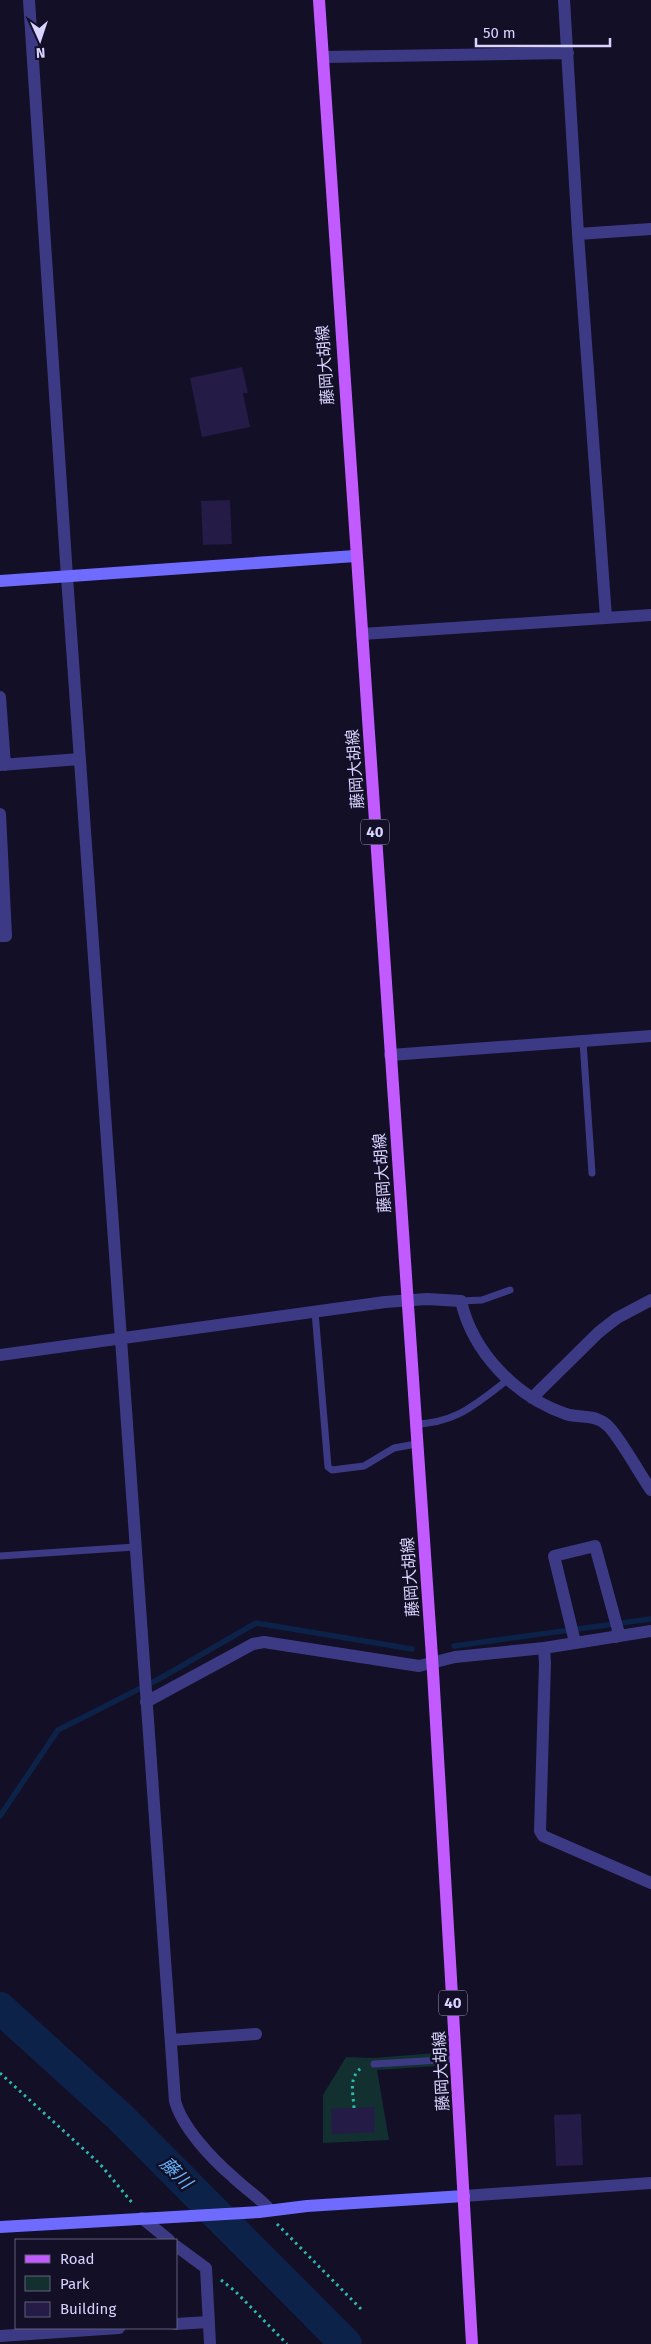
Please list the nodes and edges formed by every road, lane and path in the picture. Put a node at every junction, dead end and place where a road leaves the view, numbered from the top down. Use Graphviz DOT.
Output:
graph roads {
  1 [pos="29,0"];
  2 [pos="319,0"];
  3 [pos="564,0"];
  4 [pos="568,53"];
  5 [pos="323,57"];
  6 [pos="651,229"];
  7 [pos="578,234"];
  8 [pos="355,556"];
  9 [pos="67,577"];
  10 [pos="0,581"];
  11 [pos="651,615"];
  12 [pos="606,617"];
  13 [pos="362,634"];
  14 [pos="0,697"];
  15 [pos="80,759"];
  16 [pos="3,765"];
  17 [pos="0,814"];
  18 [pos="0,936"];
  19 [pos="651,1036"];
  20 [pos="583,1042"];
  21 [pos="390,1054"];
  22 [pos="592,1173"];
  23 [pos="510,1290"];
  24 [pos="407,1300"];
  25 [pos="651,1300"];
  26 [pos="461,1301"];
  27 [pos="315,1312"];
  28 [pos="122,1339"];
  29 [pos="0,1355"];
  30 [pos="508,1379"];
  31 [pos="532,1398"];
  32 [pos="415,1424"];
  33 [pos="416,1444"];
  34 [pos="651,1490"];
  35 [pos="135,1548"];
  36 [pos="0,1556"];
  37 [pos="651,1631"];
  38 [pos="574,1633"];
  39 [pos="617,1633"];
  40 [pos="544,1648"];
  41 [pos="432,1663"];
  42 [pos="146,1698"];
  43 [pos="651,1883"];
  44 [pos="256,2034"];
  45 [pos="171,2040"];
  46 [pos="457,2059"];
  47 [pos="374,2064"];
  48 [pos="0,2073"];
  49 [pos="354,2108"];
  50 [pos="651,2183"];
  51 [pos="464,2196"];
  52 [pos="265,2211"];
  53 [pos="142,2218"];
  54 [pos="0,2227"];
  55 [pos="168,2239"];
  56 [pos="178,2247"];
  57 [pos="206,2268"];
  58 [pos="362,2310"];
  59 [pos="208,2322"];
  60 [pos="178,2324"];
  61 [pos="104,2329"];
  62 [pos="0,2336"];
  63 [pos="210,2344"];
  64 [pos="287,2344"];
  65 [pos="472,2344"];
  1 -- 9 [label="street"];
  2 -- 5 [label="main road, 藤岡大胡線 / 40"];
  3 -- 4 [label="street"];
  4 -- 5 [label="street"];
  4 -- 7 [label="street"];
  5 -- 8 [label="main road, 藤岡大胡線 / 40"];
  6 -- 7 [label="street"];
  7 -- 12 [label="street"];
  8 -- 9 [label="street"];
  8 -- 13 [label="main road, 藤岡大胡線 / 40"];
  9 -- 10 [label="street"];
  9 -- 15 [label="street"];
  11 -- 12 [label="street"];
  12 -- 13 [label="street"];
  13 -- 21 [label="main road, 藤岡大胡線 / 40"];
  14 -- 16 [label="street"];
  15 -- 16 [label="street"];
  15 -- 28 [label="street"];
  17 -- 18 [label="street"];
  19 -- 20 [label="street"];
  20 -- 21 [label="street"];
  20 -- 22 [label="lane"];
  21 -- 24 [label="main road, 藤岡大胡線 / 40"];
  23 -- 26 [label="lane"];
  24 -- 26 [label="street"];
  24 -- 27 [label="street"];
  24 -- 32 [label="main road, 藤岡大胡線 / 40"];
  25 -- 31 [label="street"];
  26 -- 30 [label="street"];
  27 -- 28 [label="street"];
  27 -- 33 [label="lane"];
  28 -- 29 [label="street"];
  28 -- 35 [label="street"];
  30 -- 31 [label="street"];
  30 -- 32 [label="lane"];
  31 -- 34 [label="street"];
  32 -- 33 [label="main road, 藤岡大胡線 / 40"];
  33 -- 41 [label="main road, 藤岡大胡線 / 40"];
  35 -- 36 [label="lane"];
  35 -- 42 [label="street"];
  37 -- 39 [label="street"];
  38 -- 39 [label="street"];
  38 -- 39 [label="street"];
  38 -- 40 [label="street"];
  40 -- 41 [label="street"];
  40 -- 43 [label="street"];
  41 -- 42 [label="street"];
  41 -- 46 [label="main road, 藤岡大胡線 / 40"];
  42 -- 45 [label="street"];
  44 -- 45 [label="street"];
  45 -- 52 [label="street"];
  46 -- 47 [label="lane"];
  46 -- 51 [label="main road, 藤岡大胡線 / 40"];
  47 -- 49 [label="path"];
  48 -- 53 [label="path"];
  50 -- 51 [label="street"];
  51 -- 52 [label="street"];
  51 -- 65 [label="main road, 藤岡大胡線 / 40"];
  52 -- 53 [label="street"];
  52 -- 58 [label="path"];
  53 -- 54 [label="street"];
  53 -- 55 [label="street"];
  56 -- 57 [label="street"];
  57 -- 59 [label="street"];
  57 -- 64 [label="path"];
  59 -- 60 [label="street"];
  59 -- 63 [label="street"];
  61 -- 62 [label="street"];
}
